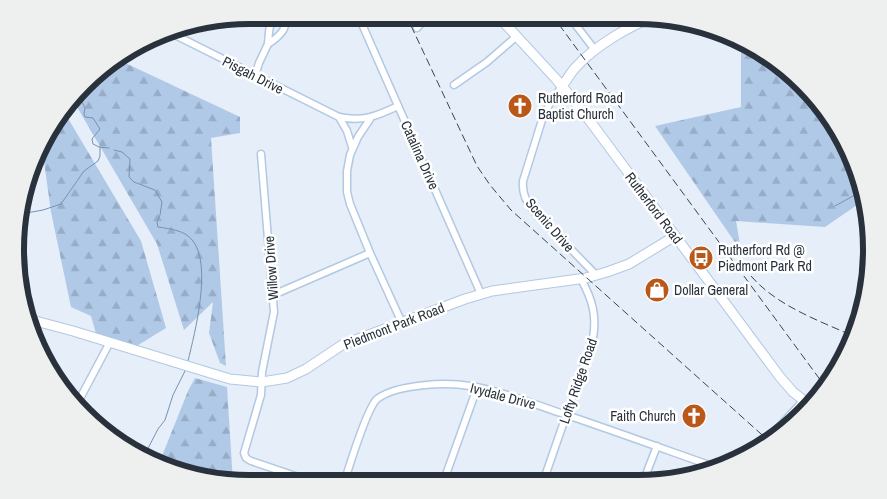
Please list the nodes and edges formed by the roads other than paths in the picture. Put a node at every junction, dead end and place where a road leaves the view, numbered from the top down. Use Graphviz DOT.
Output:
graph roads {
  1 [pos="362,24"];
  2 [pos="420,24"];
  3 [pos="506,24"];
  4 [pos="575,24"];
  5 [pos="635,24"];
  6 [pos="417,28"];
  7 [pos="177,36"];
  8 [pos="517,36"];
  9 [pos="268,44"];
  10 [pos="596,50"];
  11 [pos="254,76"];
  12 [pos="454,85"];
  13 [pos="562,86"];
  14 [pos="398,106"];
  15 [pos="339,117"];
  16 [pos="370,119"];
  17 [pos="352,147"];
  18 [pos="261,154"];
  19 [pos="675,236"];
  20 [pos="370,253"];
  21 [pos="596,275"];
  22 [pos="581,279"];
  23 [pos="481,294"];
  24 [pos="273,295"];
  25 [pos="36,321"];
  26 [pos="402,323"];
  27 [pos="110,342"];
  28 [pos="262,382"];
  29 [pos="477,388"];
  30 [pos="80,398"];
  31 [pos="804,401"];
  32 [pos="566,415"];
  33 [pos="657,446"];
  34 [pos="707,464"];
  35 [pos="294,475"];
  36 [pos="347,475"];
  37 [pos="446,475"];
  38 [pos="545,475"];
  39 [pos="646,475"];
  1 -- 14 [label="street, Catalina Drive"];
  2 -- 6 [label="street"];
  3 -- 8 [label="street, Rutherford Road"];
  4 -- 10 [label="street"];
  5 -- 10 [label="street"];
  7 -- 11 [label="street, Pisgah Drive"];
  8 -- 12 [label="street"];
  8 -- 13 [label="street, Rutherford Road"];
  9 -- 11 [label="street"];
  10 -- 13 [label="street"];
  11 -- 15 [label="street, Pisgah Drive"];
  13 -- 19 [label="street, Rutherford Road"];
  13 -- 21 [label="street, Scenic Drive"];
  14 -- 16 [label="street, Pisgah Drive"];
  14 -- 23 [label="street, Catalina Drive"];
  15 -- 16 [label="street, Pisgah Drive"];
  15 -- 17 [label="street"];
  16 -- 17 [label="street"];
  17 -- 20 [label="street"];
  18 -- 24 [label="street, Willow Drive"];
  19 -- 21 [label="street, Piedmont Park Road"];
  19 -- 31 [label="street, Rutherford Road"];
  20 -- 24 [label="street"];
  20 -- 26 [label="street"];
  21 -- 22 [label="street, Piedmont Park Road"];
  22 -- 23 [label="street, Piedmont Park Road"];
  22 -- 32 [label="street, Lofty Ridge Road"];
  23 -- 26 [label="street, Piedmont Park Road"];
  24 -- 28 [label="street, Willow Drive"];
  25 -- 27 [label="street, Piedmont Park Road"];
  26 -- 28 [label="street, Piedmont Park Road"];
  27 -- 28 [label="street, Piedmont Park Road"];
  27 -- 30 [label="street"];
  28 -- 35 [label="street, Willow Drive"];
  29 -- 32 [label="street, Ivydale Drive"];
  29 -- 36 [label="street, Ivydale Drive"];
  29 -- 37 [label="street"];
  32 -- 33 [label="street, Ivydale Drive"];
  32 -- 38 [label="street, Lofty Ridge Road"];
  33 -- 34 [label="street, Ivydale Drive"];
  33 -- 39 [label="street"];
}
